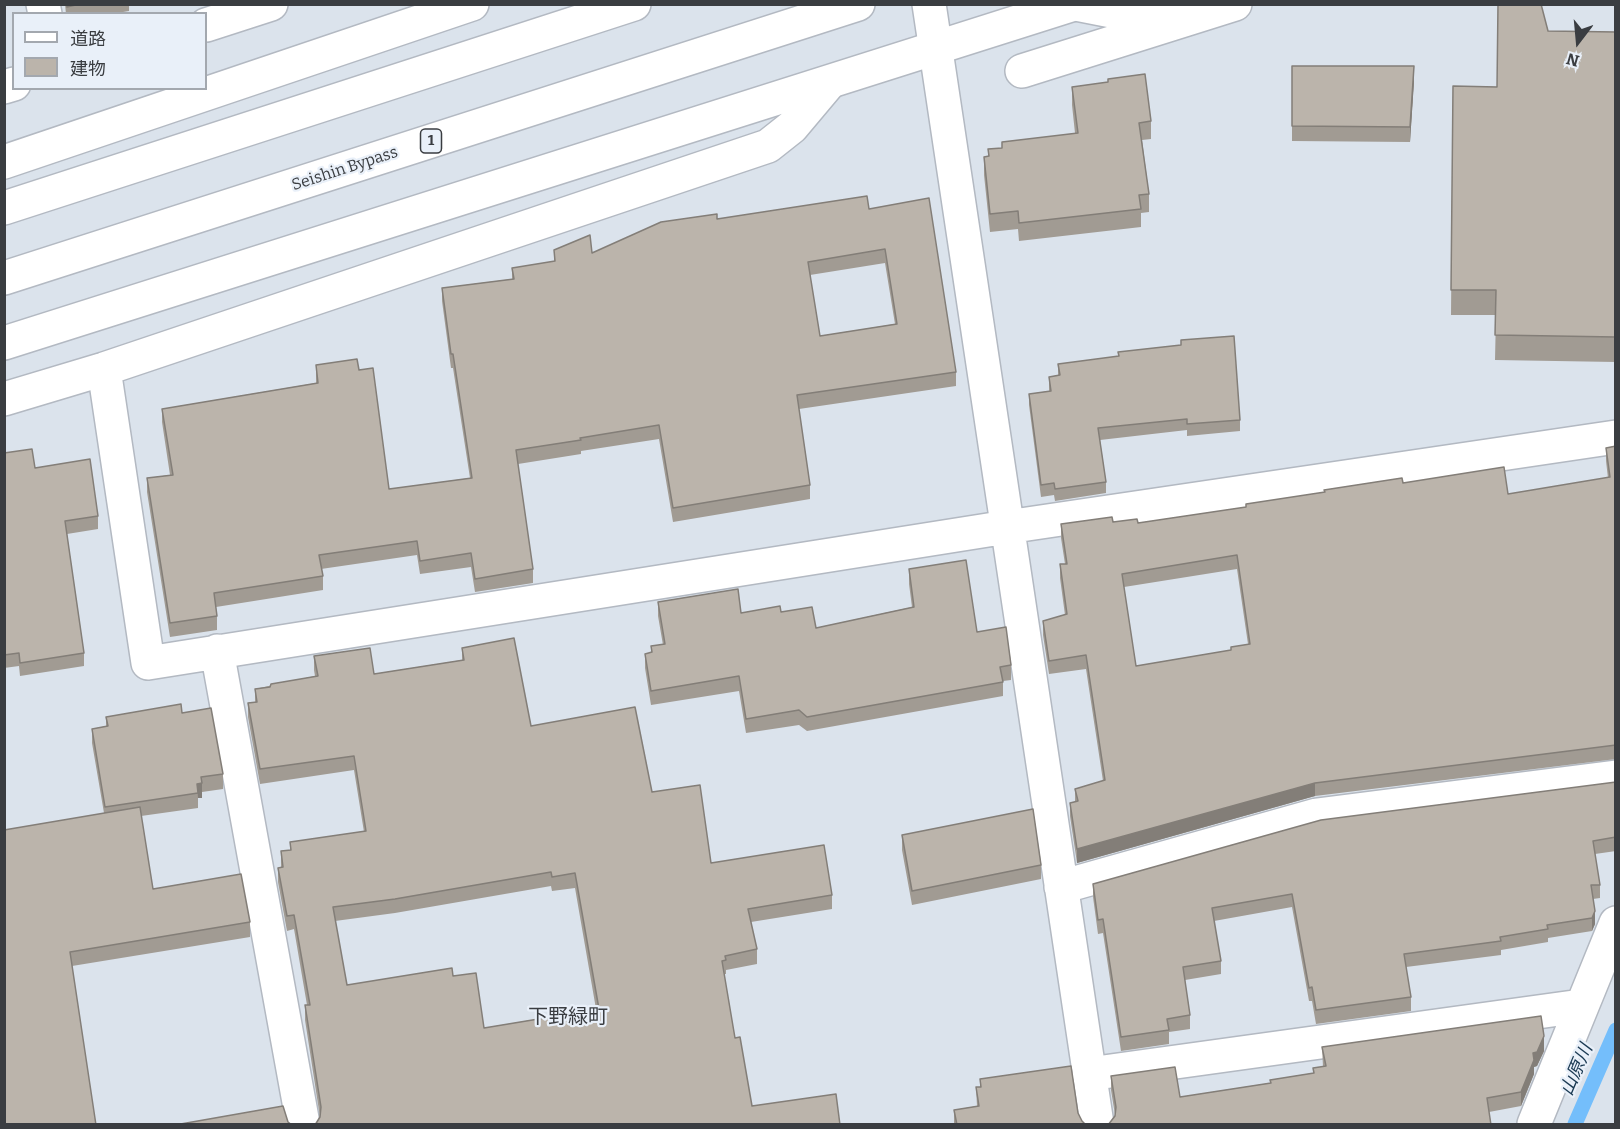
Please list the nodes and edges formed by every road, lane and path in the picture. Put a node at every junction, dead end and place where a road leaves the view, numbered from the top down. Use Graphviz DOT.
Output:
graph roads {
  1 [pos="271,4"];
  2 [pos="472,4"];
  3 [pos="634,4"];
  4 [pos="858,4"];
  5 [pos="929,4"];
  6 [pos="1075,4"];
  7 [pos="1234,4"];
  8 [pos="1182,21"];
  9 [pos="207,25"];
  10 [pos="936,50"];
  11 [pos="1022,71"];
  12 [pos="829,83"];
  13 [pos="4,162"];
  14 [pos="4,208"];
  15 [pos="4,278"];
  16 [pos="4,343"];
  17 [pos="104,369"];
  18 [pos="4,399"];
  19 [pos="1616,437"];
  20 [pos="1007,526"];
  21 [pos="217,651"];
  22 [pos="1616,777"];
  23 [pos="1061,887"];
  24 [pos="1616,923"];
  25 [pos="1581,1006"];
  26 [pos="1089,1074"];
  27 [pos="303,1125"];
  28 [pos="1097,1125"];
  29 [pos="1534,1125"];
  1 -- 9 [label="main road"];
  2 -- 13 [label="main road"];
  3 -- 14 [label="main road"];
  4 -- 15 [label="main road, Seishin Bypass / 1"];
  5 -- 10 [label="main road"];
  6 -- 8 [label="main road"];
  6 -- 10 [label="main road"];
  7 -- 8 [label="main road"];
  8 -- 11 [label="main road"];
  10 -- 12 [label="main road"];
  10 -- 20 [label="main road"];
  12 -- 16 [label="main road"];
  12 -- 17 [label="main road"];
  17 -- 18 [label="main road"];
  17 -- 21 [label="main road"];
  19 -- 20 [label="main road"];
  20 -- 21 [label="main road"];
  20 -- 23 [label="main road"];
  21 -- 27 [label="main road"];
  22 -- 23 [label="main road"];
  23 -- 26 [label="main road"];
  24 -- 25 [label="main road"];
  25 -- 26 [label="main road"];
  25 -- 29 [label="main road"];
  26 -- 28 [label="main road"];
}
